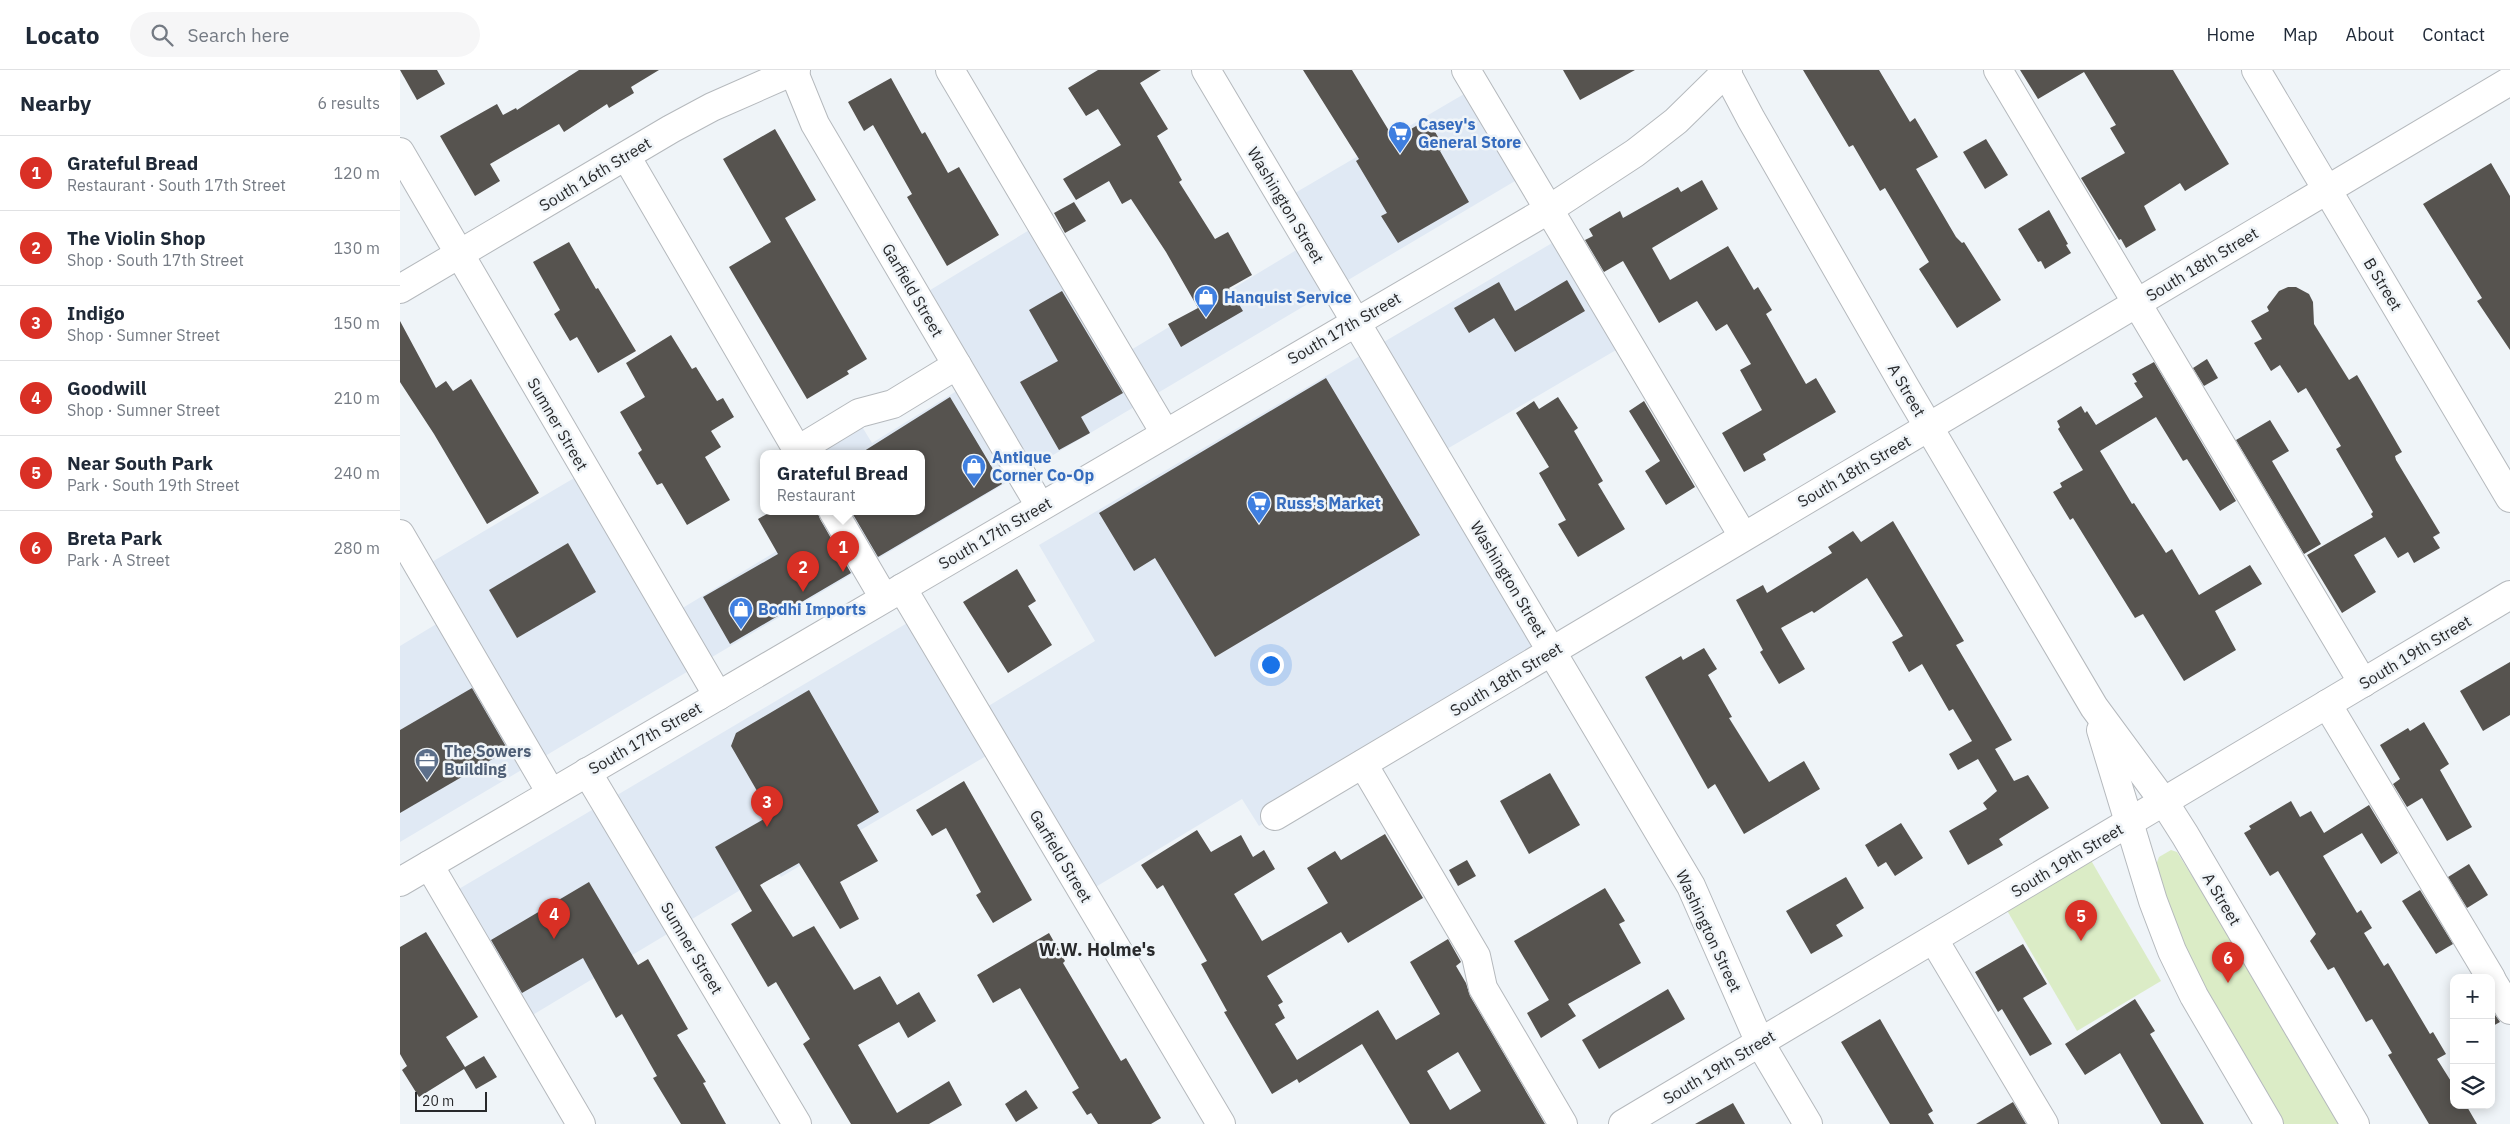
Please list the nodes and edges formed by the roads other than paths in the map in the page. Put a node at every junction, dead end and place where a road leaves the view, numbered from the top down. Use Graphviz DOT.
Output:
graph roads {
  1 [pos="794,70"];
  2 [pos="950,70"];
  3 [pos="1206,70"];
  4 [pos="1466,70"];
  5 [pos="1998,70"];
  6 [pos="2256,70"];
  7 [pos="1726,71"];
  8 [pos="2510,81"];
  9 [pos="400,152"];
  10 [pos="626,156"];
  11 [pos="2327,189"];
  12 [pos="1548,210"];
  13 [pos="459,255"];
  14 [pos="400,289"];
  15 [pos="2136,304"];
  16 [pos="1356,322"];
  17 [pos="957,365"];
  18 [pos="1928,427"];
  19 [pos="1165,433"];
  20 [pos="797,450"];
  21 [pos="801,450"];
  22 [pos="2510,498"];
  23 [pos="1040,506"];
  24 [pos="836,515"];
  25 [pos="400,534"];
  26 [pos="1743,536"];
  27 [pos="893,593"];
  28 [pos="2510,595"];
  29 [pos="1552,652"];
  30 [pos="2362,683"];
  31 [pos="718,696"];
  32 [pos="2327,704"];
  33 [pos="2094,707"];
  34 [pos="1363,764"];
  35 [pos="587,772"];
  36 [pos="551,793"];
  37 [pos="2164,802"];
  38 [pos="1275,816"];
  39 [pos="2131,822"];
  40 [pos="429,865"];
  41 [pos="400,882"];
  42 [pos="1934,940"];
  43 [pos="2489,974"];
  44 [pos="2495,985"];
  45 [pos="2510,1010"];
  46 [pos="1760,1043"];
  47 [pos="581,1124"];
  48 [pos="797,1124"];
  49 [pos="1221,1124"];
  50 [pos="1563,1124"];
  51 [pos="1623,1124"];
  52 [pos="1808,1124"];
  53 [pos="2044,1124"];
  54 [pos="2270,1124"];
  55 [pos="2355,1124"];
  1 -- 10 [label="street, South 16th Street"];
  1 -- 17 [label="street, Garfield Street"];
  2 -- 19 [label="street"];
  3 -- 16 [label="street, Washington Street"];
  4 -- 12 [label="street"];
  5 -- 15 [label="street"];
  6 -- 11 [label="street, B Street"];
  7 -- 12 [label="street, South 17th Street"];
  7 -- 18 [label="street, A Street"];
  8 -- 11 [label="street, South 18th Street"];
  9 -- 13 [label="street, Sumner Street"];
  10 -- 13 [label="street, South 16th Street"];
  10 -- 20 [label="street"];
  11 -- 15 [label="street, South 18th Street"];
  11 -- 22 [label="street, B Street"];
  12 -- 16 [label="street, South 17th Street"];
  12 -- 26 [label="street"];
  13 -- 14 [label="street, South 16th Street"];
  13 -- 31 [label="street, Sumner Street"];
  15 -- 18 [label="street, South 18th Street"];
  15 -- 30 [label="street"];
  16 -- 19 [label="street, South 17th Street"];
  16 -- 29 [label="street, Washington Street"];
  17 -- 21 [label="street"];
  17 -- 23 [label="street, Garfield Street"];
  18 -- 26 [label="street, South 18th Street"];
  18 -- 33 [label="street, A Street"];
  19 -- 23 [label="street, South 17th Street"];
  23 -- 27 [label="street, South 17th Street"];
  24 -- 27 [label="street, Garfield Street"];
  25 -- 36 [label="street"];
  26 -- 29 [label="street, South 18th Street"];
  27 -- 31 [label="street, South 17th Street"];
  27 -- 49 [label="street, Garfield Street"];
  28 -- 30 [label="street, South 19th Street"];
  29 -- 34 [label="street, South 18th Street"];
  29 -- 46 [label="street, Washington Street"];
  30 -- 32 [label="street, South 19th Street"];
  31 -- 35 [label="street, South 17th Street"];
  32 -- 37 [label="street, South 19th Street"];
  32 -- 43 [label="street"];
  33 -- 37 [label="street, A Street"];
  33 -- 39 [label="street, A Street"];
  34 -- 38 [label="street, South 18th Street"];
  34 -- 50 [label="street"];
  35 -- 36 [label="street, South 17th Street"];
  35 -- 48 [label="street, Sumner Street"];
  36 -- 40 [label="street, South 17th Street"];
  37 -- 39 [label="street, South 19th Street"];
  37 -- 55 [label="street, A Street"];
  39 -- 42 [label="street, South 19th Street"];
  39 -- 54 [label="street, A Street"];
  40 -- 41 [label="street, South 17th Street"];
  40 -- 47 [label="street"];
  42 -- 46 [label="street, South 19th Street"];
  42 -- 53 [label="street"];
  44 -- 45 [label="street"];
  46 -- 51 [label="street, South 19th Street"];
  46 -- 52 [label="street, Washington Street"];
}
